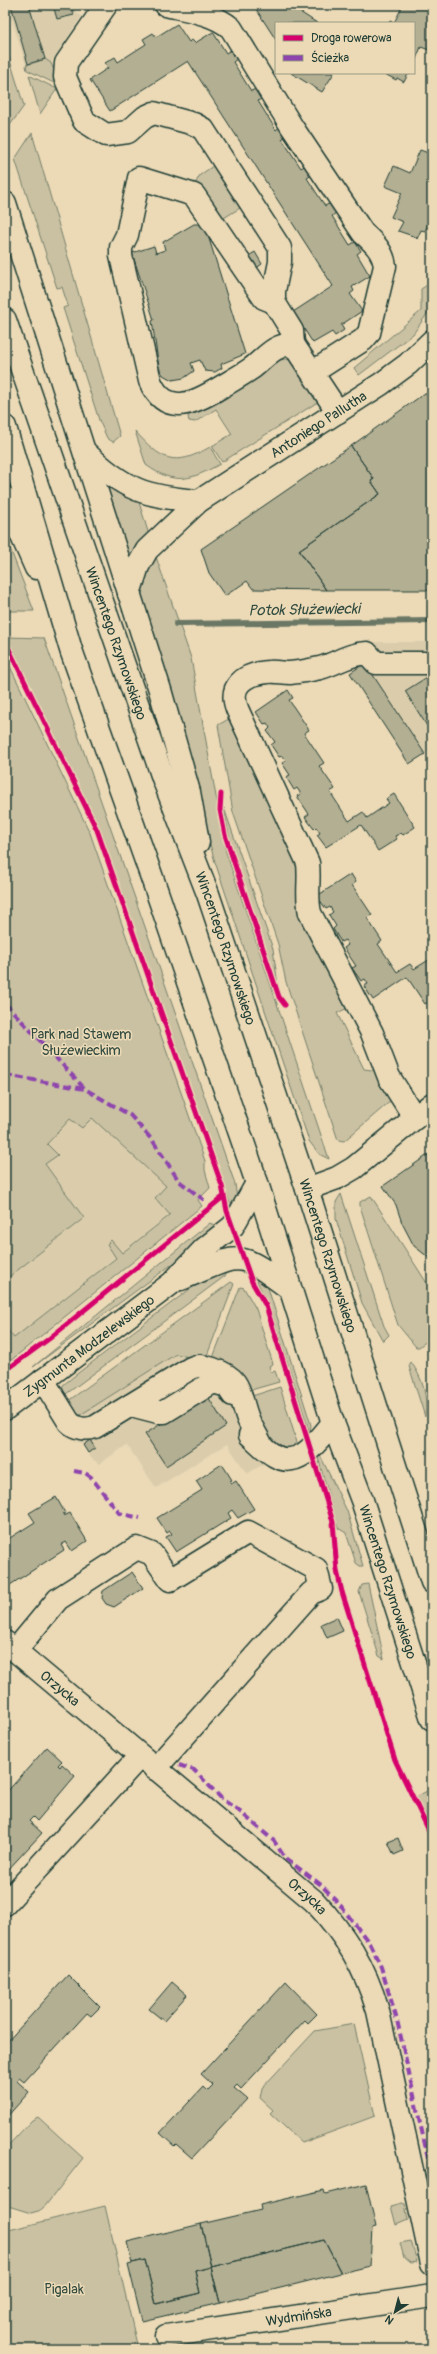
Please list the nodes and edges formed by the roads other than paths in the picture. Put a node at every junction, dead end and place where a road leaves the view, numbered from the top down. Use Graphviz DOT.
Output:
graph roads {
  1 [pos="106,5"];
  2 [pos="166,5"];
  3 [pos="5,203"];
  4 [pos="274,302"];
  5 [pos="5,320"];
  6 [pos="432,341"];
  7 [pos="293,344"];
  8 [pos="313,372"];
  9 [pos="338,412"];
  10 [pos="5,428"];
  11 [pos="85,452"];
  12 [pos="5,498"];
  13 [pos="199,501"];
  14 [pos="129,594"];
  15 [pos="71,650"];
  16 [pos="432,663"];
  17 [pos="208,894"];
  18 [pos="432,1104"];
  19 [pos="416,1118"];
  20 [pos="256,1183"];
  21 [pos="307,1189"];
  22 [pos="172,1283"];
  23 [pos="290,1289"];
  24 [pos="43,1380"];
  25 [pos="5,1409"];
  26 [pos="333,1423"];
  27 [pos="432,1582"];
  28 [pos="10,1646"];
  29 [pos="432,1719"];
  30 [pos="147,1763"];
  31 [pos="5,1904"];
  32 [pos="432,2264"];
  33 [pos="432,2296"];
  34 [pos="166,2336"];
  1 -- 4 [label="main road"];
  2 -- 8 [label="main road"];
  3 -- 11 [label="main road, Wincentego Rzymowskiego"];
  4 -- 7 [label="main road"];
  4 -- 7 [label="main road"];
  5 -- 17 [label="main road, Wincentego Rzymowskiego"];
  6 -- 9 [label="main road, Antoniego Pallutha"];
  7 -- 8 [label="main road"];
  8 -- 9 [label="main road"];
  9 -- 13 [label="main road, Antoniego Pallutha"];
  10 -- 15 [label="main road, Wincentego Rzymowskiego"];
  11 -- 13 [label="main road"];
  11 -- 14 [label="main road, Wincentego Rzymowskiego"];
  12 -- 15 [label="main road, Wincentego Rzymowskiego"];
  13 -- 14 [label="main road, Antoniego Pallutha"];
  14 -- 17 [label="main road, Wincentego Rzymowskiego"];
  15 -- 20 [label="main road, Wincentego Rzymowskiego"];
  16 -- 19 [label="main road"];
  17 -- 21 [label="main road, Wincentego Rzymowskiego"];
  18 -- 19 [label="main road"];
  19 -- 21 [label="main road"];
  20 -- 22 [label="main road, Zygmunta Modzelewskiego"];
  20 -- 23 [label="main road, Wincentego Rzymowskiego"];
  21 -- 27 [label="main road, Wincentego Rzymowskiego"];
  22 -- 23 [label="main road, Zygmunta Modzelewskiego"];
  22 -- 24 [label="main road, Zygmunta Modzelewskiego"];
  23 -- 26 [label="main road, Wincentego Rzymowskiego"];
  24 -- 25 [label="main road, Zygmunta Modzelewskiego"];
  24 -- 26 [label="main road"];
  26 -- 29 [label="main road, Wincentego Rzymowskiego"];
  28 -- 30 [label="main road, Orzycka"];
  28 -- 30 [label="main road"];
  30 -- 31 [label="main road"];
  30 -- 32 [label="main road, Orzycka"];
  33 -- 34 [label="main road, Wydmińska"];
}
